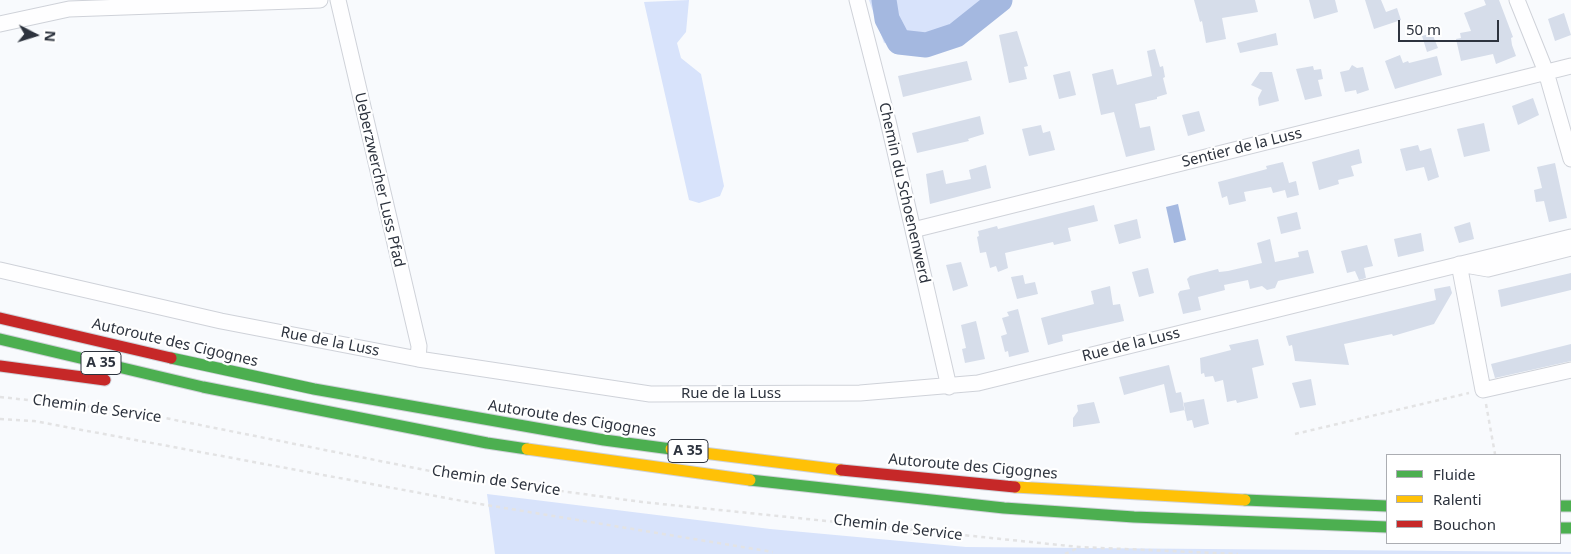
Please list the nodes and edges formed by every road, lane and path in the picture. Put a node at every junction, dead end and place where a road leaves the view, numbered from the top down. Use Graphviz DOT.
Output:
graph roads {
  1 [pos="320,0"];
  2 [pos="338,0"];
  3 [pos="856,0"];
  4 [pos="1517,0"];
  5 [pos="0,24"];
  6 [pos="1571,66"];
  7 [pos="1546,72"];
  8 [pos="1571,159"];
  9 [pos="913,230"];
  10 [pos="1571,237"];
  11 [pos="1571,248"];
  12 [pos="1459,264"];
  13 [pos="0,270"];
  14 [pos="0,318"];
  15 [pos="0,339"];
  16 [pos="418,359"];
  17 [pos="0,366"];
  18 [pos="1571,370"];
  19 [pos="121,383"];
  20 [pos="203,387"];
  21 [pos="949,387"];
  22 [pos="1483,390"];
  23 [pos="168,391"];
  24 [pos="0,397"];
  25 [pos="0,419"];
  26 [pos="1295,434"];
  27 [pos="1495,454"];
  28 [pos="1386,506"];
  29 [pos="1386,527"];
  30 [pos="1079,547"];
  31 [pos="773,552"];
  32 [pos="1064,554"];
  33 [pos="1238,554"];
  1 -- 5 [label="street"];
  2 -- 16 [label="street, Ueberzwercher Luss Pfad"];
  3 -- 9 [label="street, Chemin du Schoenenwerd"];
  4 -- 7 [label="street"];
  6 -- 7 [label="street, Sentier de la Luss"];
  7 -- 8 [label="street"];
  7 -- 9 [label="street, Sentier de la Luss"];
  9 -- 21 [label="street, Chemin du Schoenenwerd"];
  10 -- 12 [label="street, Rue de la Luss"];
  11 -- 12 [label="street, Rue de la Luss"];
  12 -- 21 [label="street, Rue de la Luss"];
  12 -- 22 [label="street"];
  13 -- 16 [label="street, Rue de la Luss"];
  14 -- 28 [label="highway, Autoroute des Cigognes / A 35"];
  15 -- 20 [label="highway, A 35"];
  16 -- 21 [label="street, Rue de la Luss"];
  17 -- 19 [label="highway"];
  18 -- 22 [label="street"];
  20 -- 23 [label="highway"];
  20 -- 29 [label="highway, A 35"];
  22 -- 26 [label="path"];
  22 -- 27 [label="path"];
  24 -- 30 [label="path, Chemin de Service"];
  25 -- 31 [label="path"];
  30 -- 32 [label="path"];
  30 -- 33 [label="path, Chemin de Service"];
}
